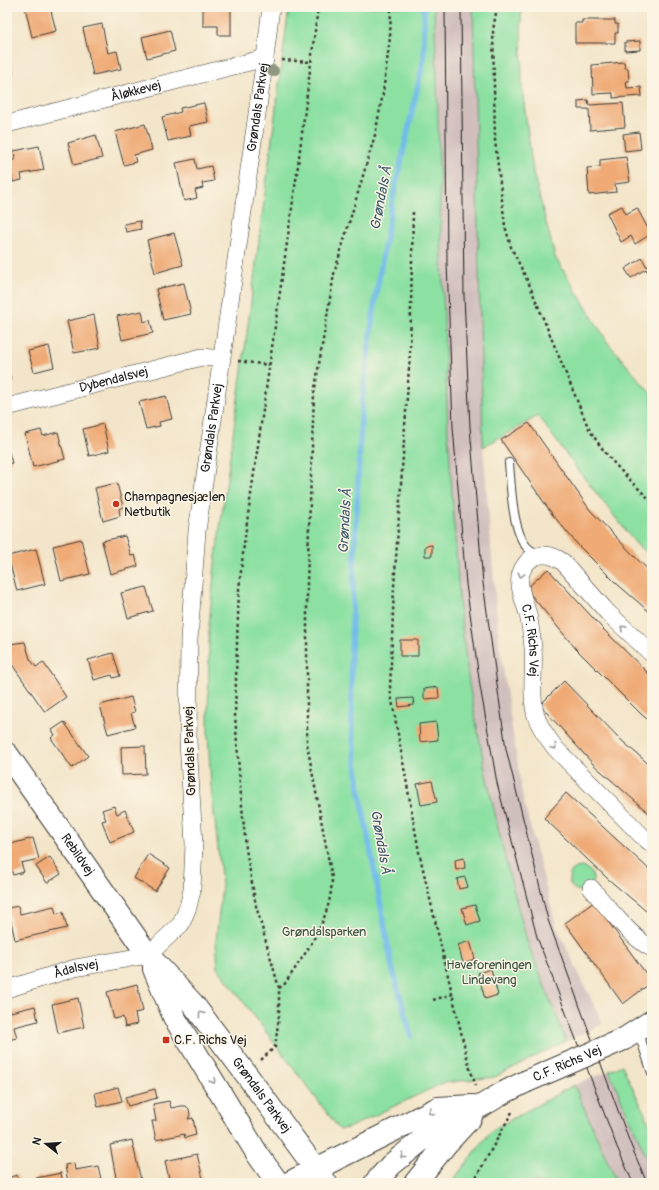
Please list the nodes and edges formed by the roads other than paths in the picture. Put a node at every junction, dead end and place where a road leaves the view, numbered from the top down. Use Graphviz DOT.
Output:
graph roads {
  1 [pos="271,7"];
  2 [pos="265,58"];
  3 [pos="7,124"];
  4 [pos="221,359"];
  5 [pos="7,407"];
  6 [pos="509,463"];
  7 [pos="539,555"];
  8 [pos="652,654"];
  9 [pos="7,754"];
  10 [pos="652,844"];
  11 [pos="591,888"];
  12 [pos="652,948"];
  13 [pos="148,955"];
  14 [pos="7,989"];
  15 [pos="638,1030"];
  16 [pos="652,1073"];
  17 [pos="483,1105"];
  18 [pos="321,1176"];
  19 [pos="278,1183"];
  20 [pos="289,1183"];
  21 [pos="375,1183"];
  22 [pos="416,1183"];
  1 -- 2 [label="street, Grøndals Parkvej"];
  2 -- 3 [label="street, Åløkkevej"];
  2 -- 4 [label="street, Grøndals Parkvej"];
  4 -- 5 [label="street, Dybendalsvej"];
  4 -- 13 [label="street, Grøndals Parkvej"];
  6 -- 7 [label="lane"];
  8 -- 7 [label="street, one-way"];
  7 -- 10 [label="street, C.F. Richs Vej, one-way"];
  9 -- 13 [label="main road, Rebildvej"];
  11 -- 12 [label="street"];
  13 -- 14 [label="street, Ådalsvej"];
  18 -- 13 [label="main road, Grøndals Parkvej, one-way"];
  13 -- 19 [label="main road, one-way"];
  15 -- 16 [label="lane"];
  15 -- 17 [label="main road, C.F. Richs Vej, bridge"];
  17 -- 18 [label="main road, C.F. Richs Vej, one-way"];
  17 -- 21 [label="main road, C.F. Richs Vej, one-way"];
  17 -- 22 [label="main road, C.F. Richs Vej"];
  18 -- 20 [label="main road, C.F. Richs Vej"];
}
